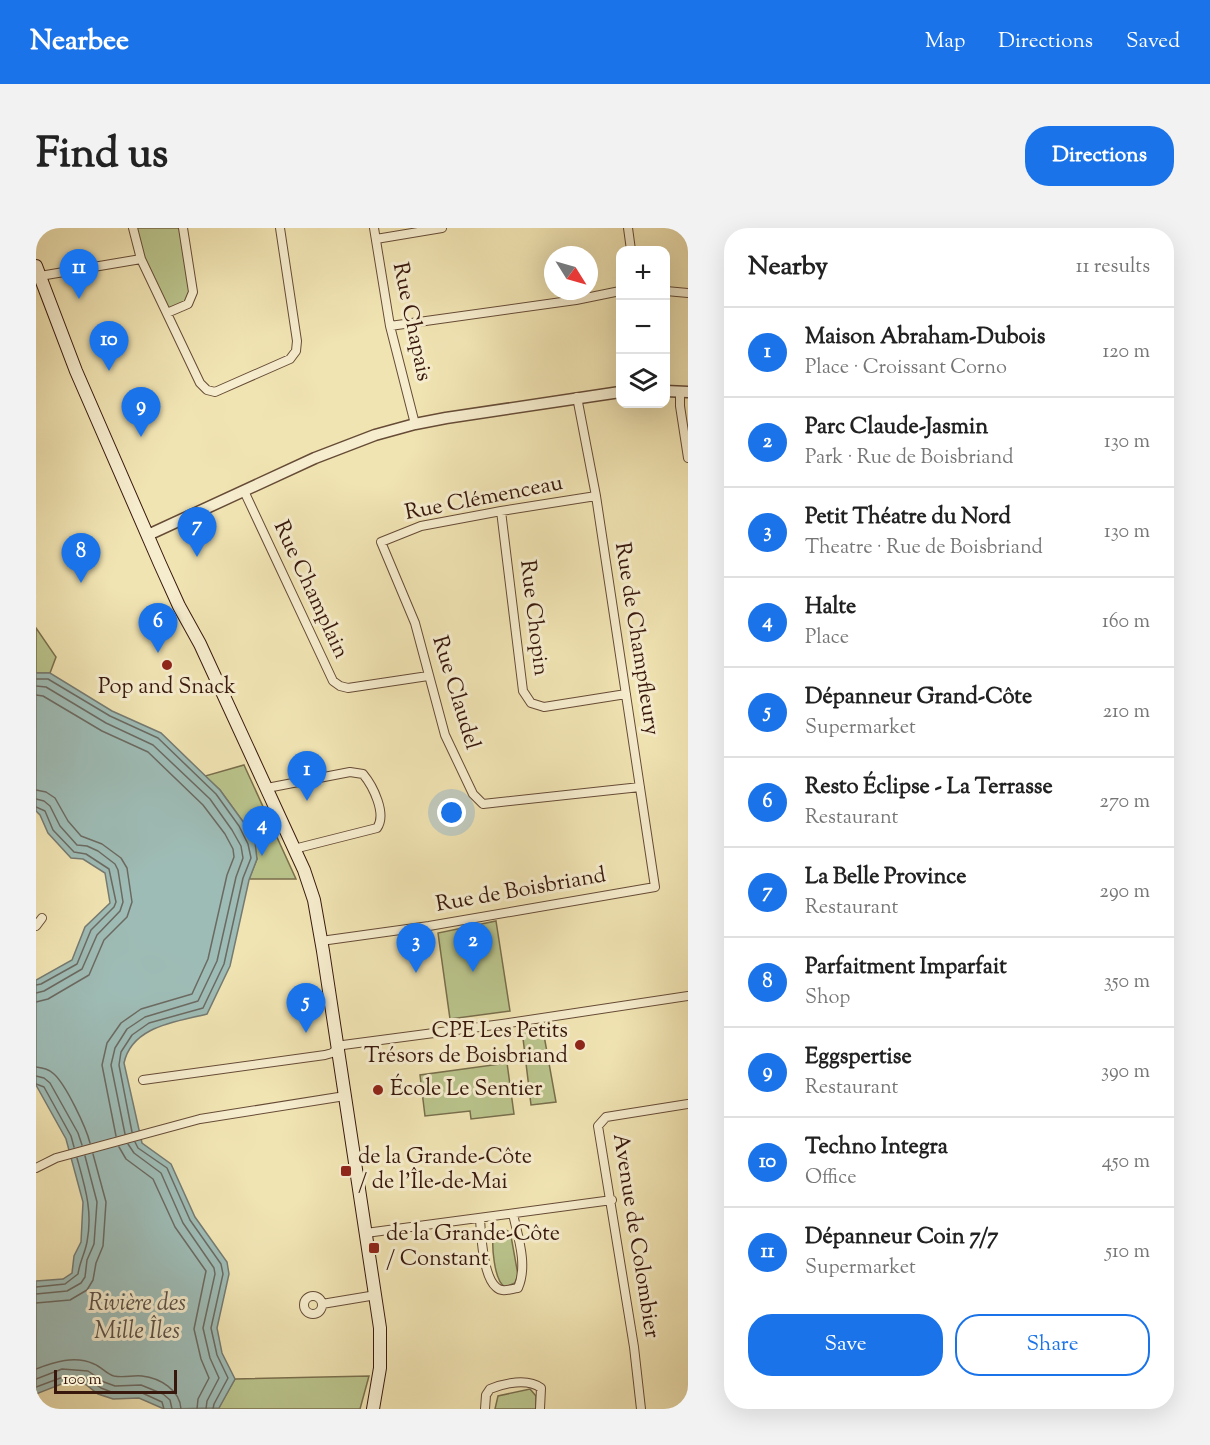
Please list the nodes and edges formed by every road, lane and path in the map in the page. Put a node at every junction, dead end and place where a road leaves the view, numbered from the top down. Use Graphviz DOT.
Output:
graph roads {
  1 [pos="133,228"];
  2 [pos="183,228"];
  3 [pos="280,228"];
  4 [pos="374,228"];
  5 [pos="442,228"];
  6 [pos="628,228"];
  7 [pos="376,239"];
  8 [pos="630,246"];
  9 [pos="141,259"];
  10 [pos="38,271"];
  11 [pos="670,291"];
  12 [pos="616,292"];
  13 [pos="688,293"];
  14 [pos="167,313"];
  15 [pos="390,326"];
  16 [pos="684,392"];
  17 [pos="616,393"];
  18 [pos="577,397"];
  19 [pos="415,424"];
  20 [pos="688,458"];
  21 [pos="244,491"];
  22 [pos="596,496"];
  23 [pos="501,511"];
  24 [pos="148,535"];
  25 [pos="381,542"];
  26 [pos="428,676"];
  27 [pos="626,694"];
  28 [pos="640,787"];
  29 [pos="267,788"];
  30 [pos="294,849"];
  31 [pos="656,887"];
  32 [pos="42,918"];
  33 [pos="36,926"];
  34 [pos="321,941"];
  35 [pos="688,996"];
  36 [pos="338,1049"];
  37 [pos="143,1080"];
  38 [pos="345,1096"];
  39 [pos="688,1104"];
  40 [pos="36,1168"];
  41 [pos="612,1200"];
  42 [pos="513,1214"];
  43 [pos="480,1219"];
  44 [pos="366,1233"];
  45 [pos="376,1295"];
  46 [pos="322,1304"];
  47 [pos="372,1409"];
  48 [pos="485,1409"];
  49 [pos="540,1409"];
  50 [pos="641,1409"];
  1 -- 9 [label="street"];
  2 -- 14 [label="street"];
  3 -- 14 [label="street"];
  4 -- 7 [label="street, Rue Chapais"];
  5 -- 7 [label="street"];
  6 -- 8 [label="street"];
  7 -- 15 [label="street, Rue Chapais"];
  9 -- 10 [label="street"];
  9 -- 14 [label="street"];
  10 -- 24 [label="main road"];
  11 -- 13 [label="street"];
  12 -- 15 [label="street"];
  15 -- 19 [label="street, Rue Chapais"];
  16 -- 20 [label="street"];
  17 -- 18 [label="street"];
  18 -- 19 [label="street"];
  18 -- 22 [label="street, Rue de Champfleury"];
  19 -- 21 [label="street"];
  21 -- 24 [label="street"];
  21 -- 26 [label="street, Rue Champlain"];
  22 -- 23 [label="street, Rue Clémenceau"];
  22 -- 27 [label="street, Rue de Champfleury"];
  23 -- 25 [label="street, Rue Clémenceau"];
  23 -- 27 [label="street, Rue Chopin"];
  24 -- 29 [label="main road"];
  25 -- 26 [label="street, Rue Claudel"];
  26 -- 28 [label="street, Rue Claudel"];
  27 -- 28 [label="street, Rue de Champfleury"];
  28 -- 31 [label="street, Rue de Champfleury"];
  29 -- 30 [label="main road"];
  29 -- 30 [label="street"];
  30 -- 34 [label="main road"];
  31 -- 34 [label="street, Rue de Boisbriand"];
  32 -- 33 [label="street"];
  34 -- 36 [label="main road"];
  35 -- 36 [label="street"];
  36 -- 37 [label="street"];
  36 -- 38 [label="main road"];
  38 -- 40 [label="street"];
  38 -- 44 [label="main road"];
  39 -- 41 [label="street, Avenue de Colombier"];
  41 -- 42 [label="street"];
  41 -- 50 [label="street, Avenue de Colombier"];
  42 -- 43 [label="street"];
  42 -- 43 [label="street"];
  43 -- 44 [label="street"];
  44 -- 45 [label="main road"];
  45 -- 46 [label="street"];
  45 -- 47 [label="main road"];
  48 -- 49 [label="street"];
}
